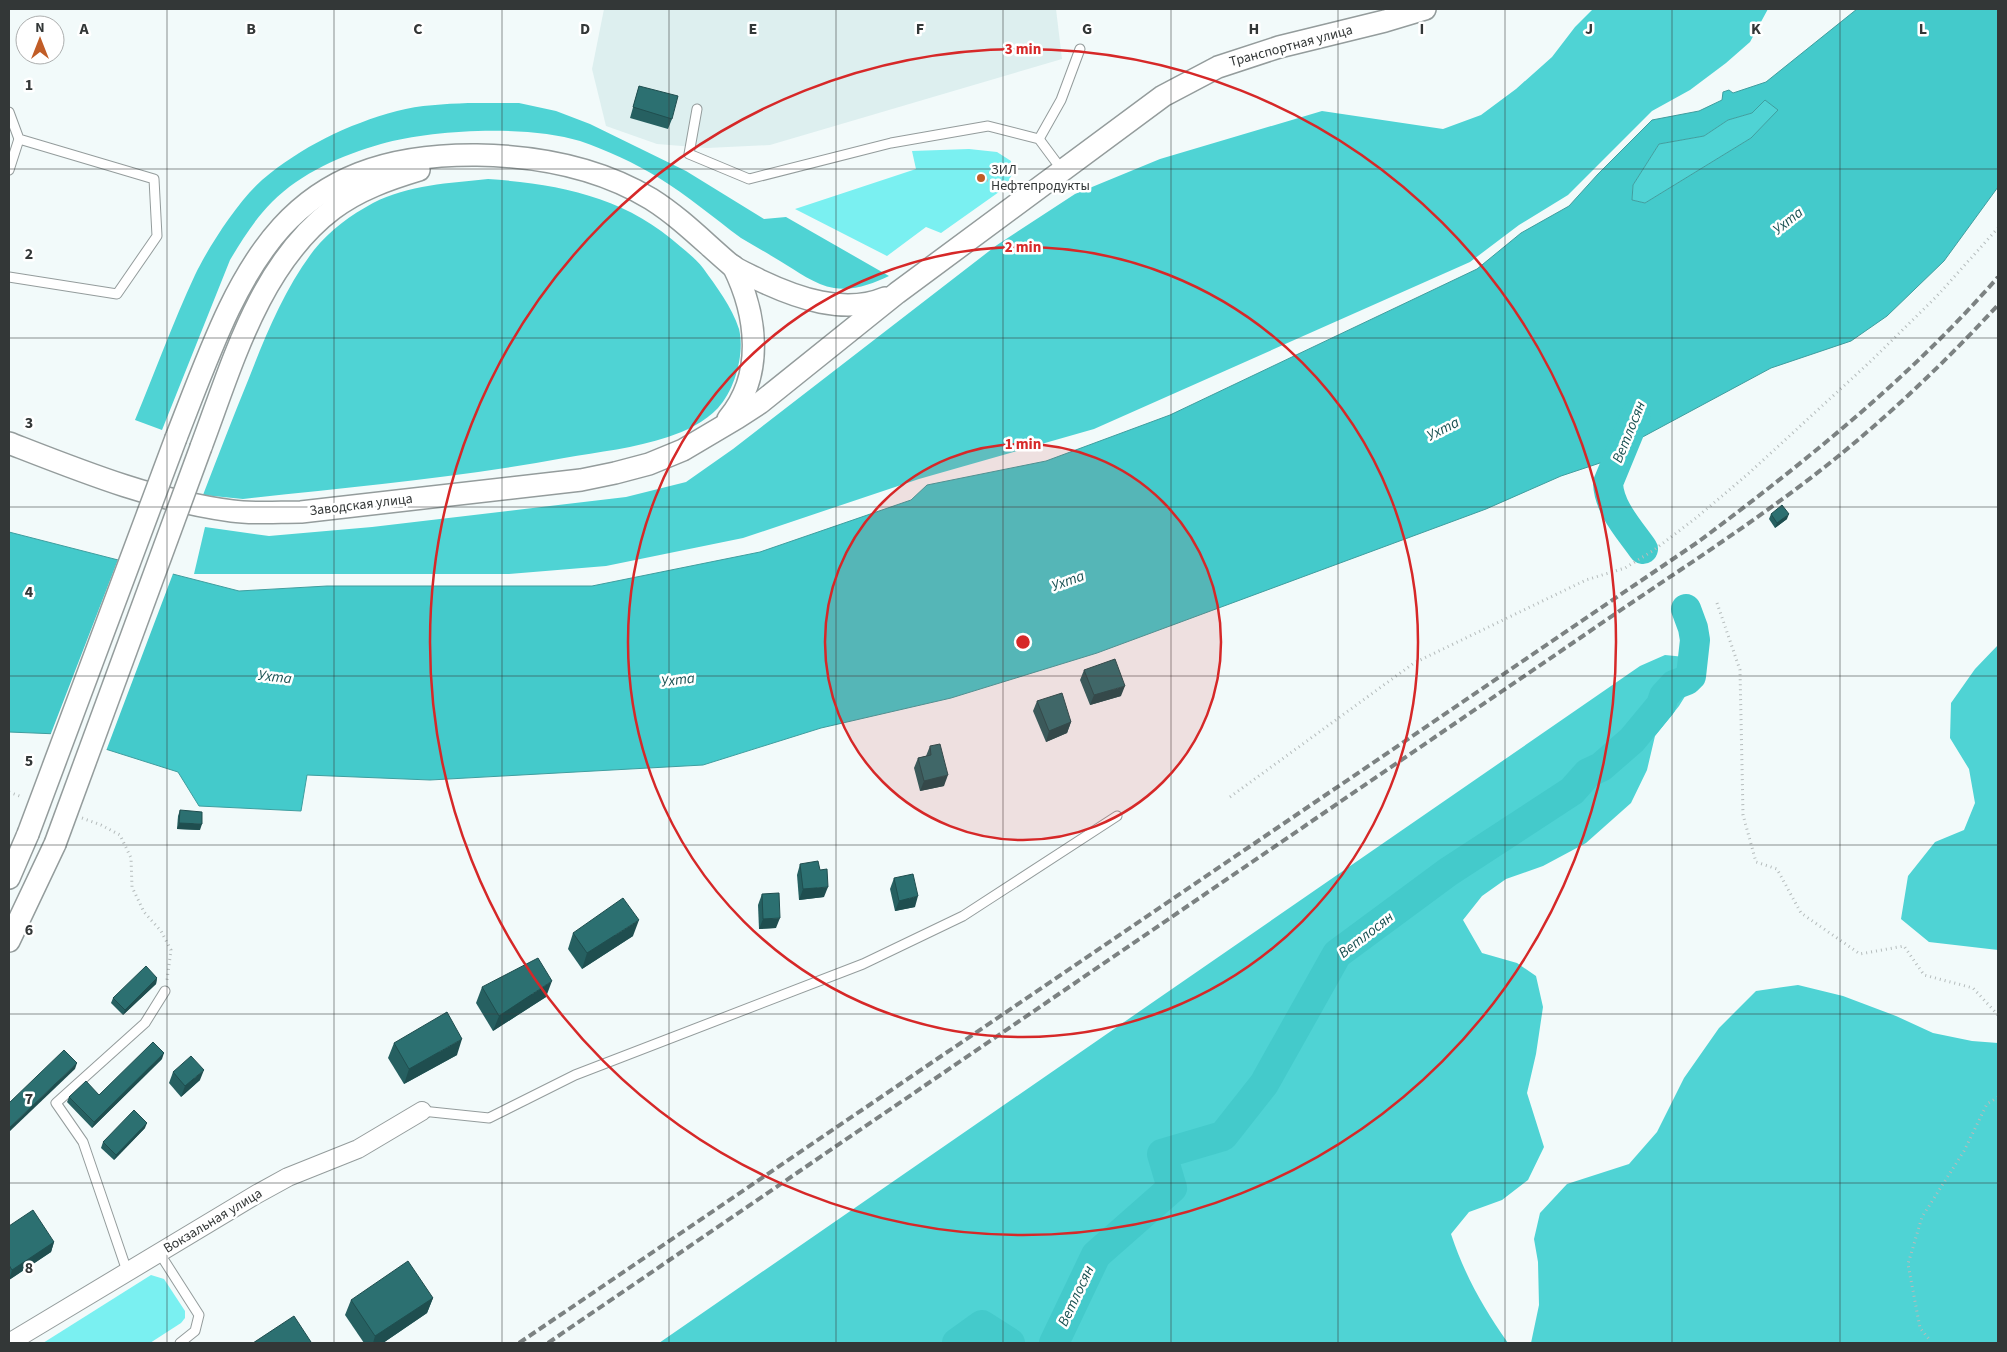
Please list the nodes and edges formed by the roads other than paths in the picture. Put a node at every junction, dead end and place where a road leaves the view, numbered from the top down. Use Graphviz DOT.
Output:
graph roads {
  1 [pos="1426,9"];
  2 [pos="1080,49"];
  3 [pos="697,109"];
  4 [pos="9,112"];
  5 [pos="19,139"];
  6 [pos="1039,139"];
  7 [pos="508,156"];
  8 [pos="9,170"];
  9 [pos="1062,170"];
  10 [pos="733,266"];
  11 [pos="9,277"];
  12 [pos="897,293"];
  13 [pos="714,432"];
  14 [pos="9,442"];
  15 [pos="1117,816"];
  16 [pos="9,878"];
  17 [pos="9,941"];
  18 [pos="165,991"];
  19 [pos="422,1111"];
  20 [pos="160,1254"];
  21 [pos="127,1271"];
  22 [pos="9,1343"];
  23 [pos="180,1343"];
  1 -- 9 [label="street, Транспортная улица"];
  2 -- 6 [label="lane"];
  3 -- 6 [label="lane"];
  4 -- 5 [label="lane"];
  5 -- 8 [label="lane"];
  5 -- 11 [label="lane"];
  6 -- 9 [label="lane"];
  7 -- 10 [label="street"];
  7 -- 16 [label="street, bridge"];
  7 -- 17 [label="street, bridge"];
  9 -- 12 [label="street, Транспортная улица"];
  10 -- 12 [label="street"];
  10 -- 13 [label="street"];
  12 -- 13 [label="street, Транспортная улица"];
  13 -- 14 [label="street, Заводская улица"];
  15 -- 19 [label="lane"];
  18 -- 21 [label="lane"];
  19 -- 20 [label="street, Вокзальная улица"];
  20 -- 21 [label="street, Вокзальная улица"];
  20 -- 23 [label="lane"];
  21 -- 22 [label="street, Вокзальная улица"];
}
